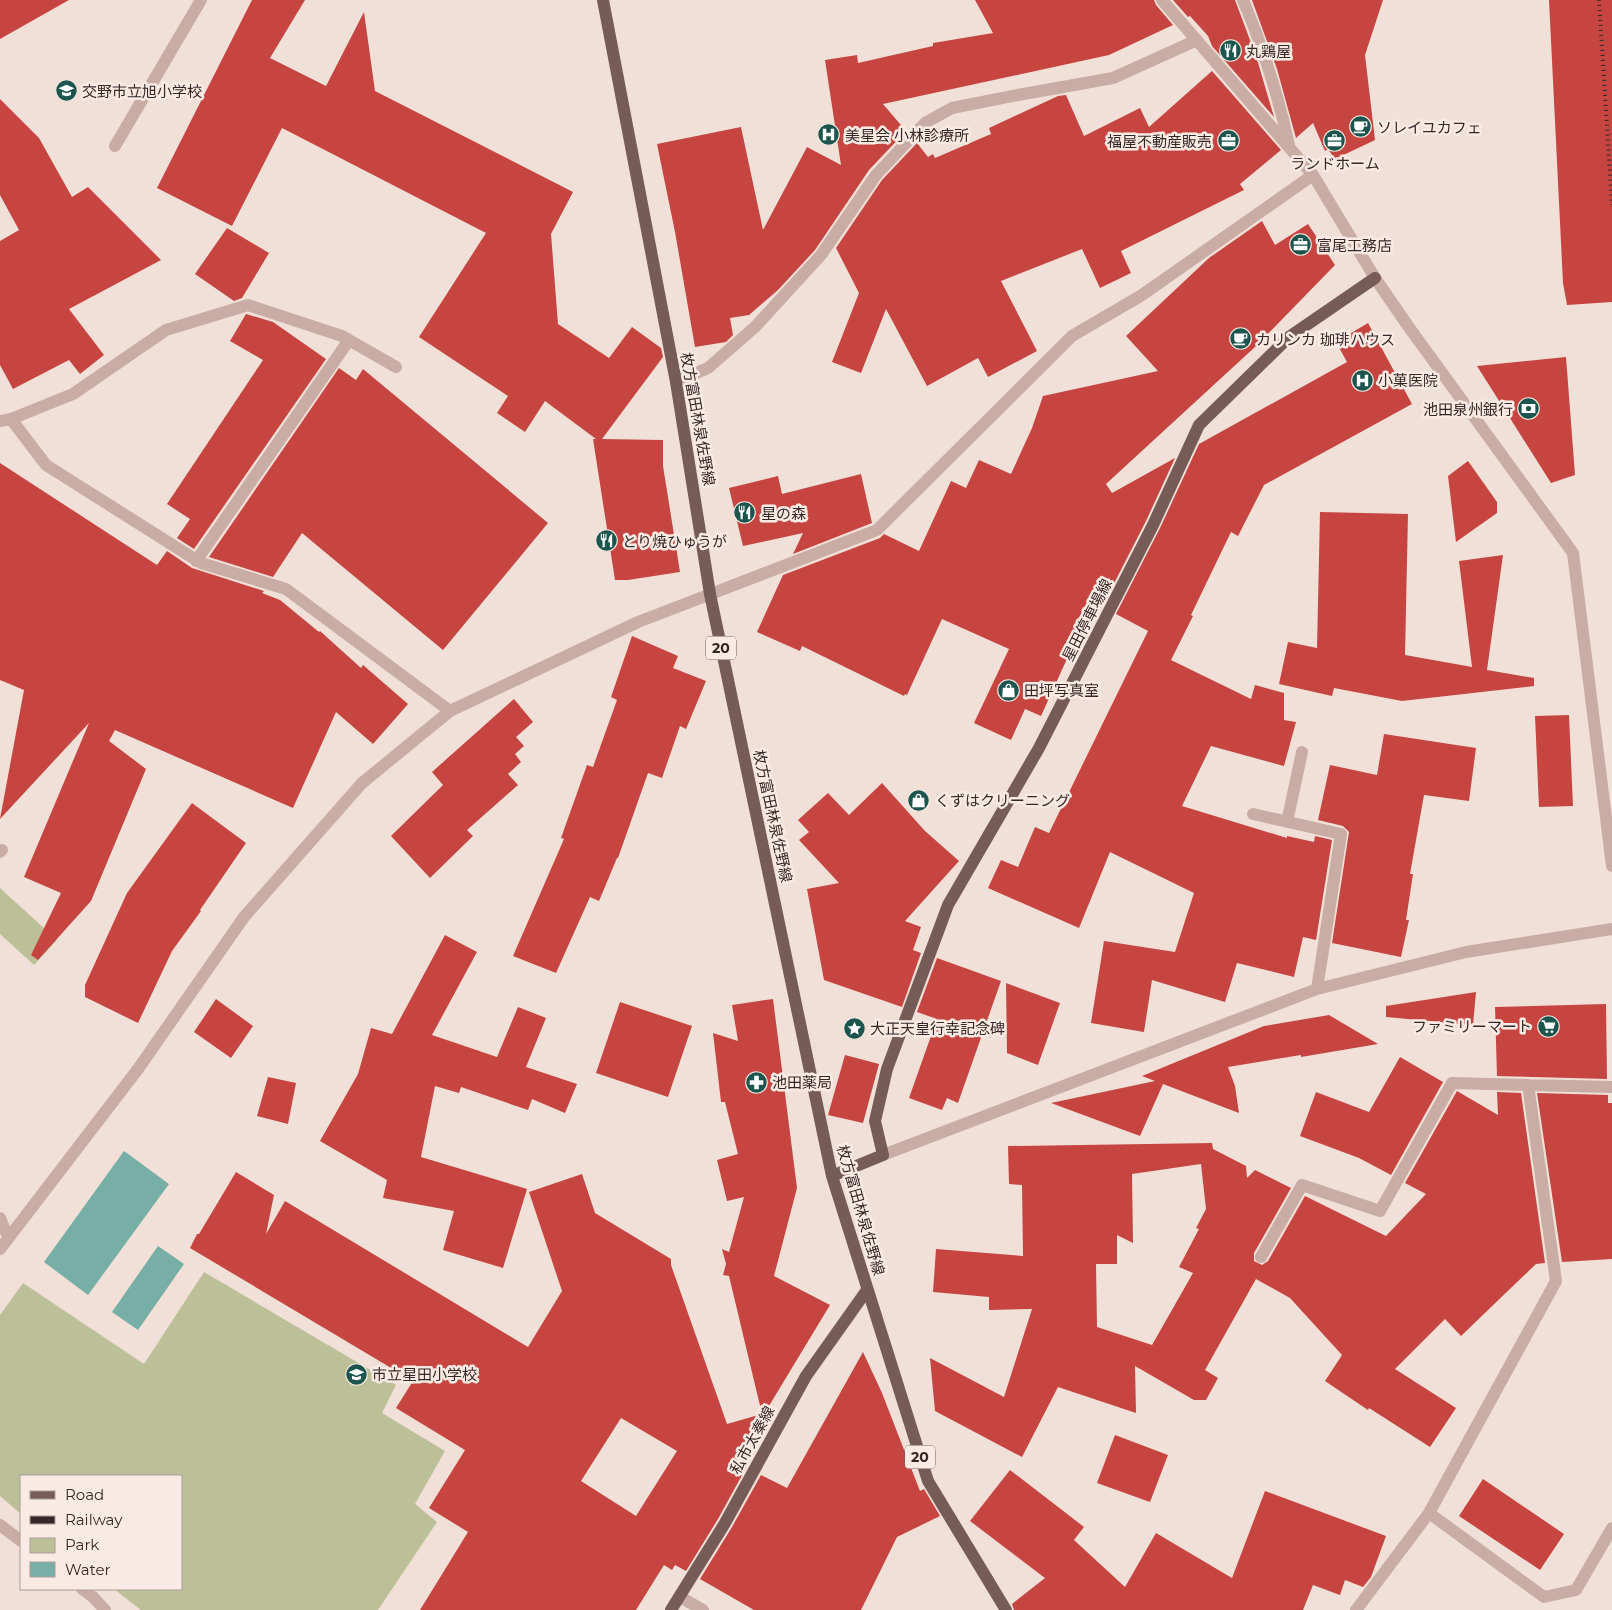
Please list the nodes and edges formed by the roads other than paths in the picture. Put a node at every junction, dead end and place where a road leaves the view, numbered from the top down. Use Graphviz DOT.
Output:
graph roads {
  1 [pos="201,0"];
  2 [pos="603,0"];
  3 [pos="1162,0"];
  4 [pos="1243,0"];
  5 [pos="1197,40"];
  6 [pos="115,146"];
  7 [pos="1290,147"];
  8 [pos="1313,174"];
  9 [pos="1375,278"];
  10 [pos="349,340"];
  11 [pos="396,367"];
  12 [pos="676,382"];
  13 [pos="6,420"];
  14 [pos="196,561"];
  15 [pos="710,594"];
  16 [pos="450,711"];
  17 [pos="1302,752"];
  18 [pos="1253,814"];
  19 [pos="1287,822"];
  20 [pos="1612,866"];
  21 [pos="1612,929"];
  22 [pos="1317,989"];
  23 [pos="1528,1085"];
  24 [pos="1612,1087"];
  25 [pos="883,1155"];
  26 [pos="832,1176"];
  27 [pos="0,1218"];
  28 [pos="8,1237"];
  29 [pos="0,1249"];
  30 [pos="1261,1257"];
  31 [pos="867,1290"];
  32 [pos="1429,1513"];
  33 [pos="0,1525"];
  34 [pos="1612,1528"];
  35 [pos="20,1540"];
  36 [pos="83,1590"];
  37 [pos="680,1597"];
  38 [pos="105,1610"];
  39 [pos="672,1610"];
  40 [pos="703,1610"];
  41 [pos="1006,1610"];
  42 [pos="1356,1610"];
  1 -- 6 [label="street"];
  2 -- 12 [label="main road, 枚方富田林泉佐野線 / 20"];
  3 -- 5 [label="street"];
  4 -- 7 [label="street"];
  5 -- 7 [label="street"];
  5 -- 12 [label="street"];
  7 -- 8 [label="street"];
  8 -- 9 [label="street"];
  8 -- 15 [label="street"];
  9 -- 20 [label="street"];
  9 -- 25 [label="main road, 星田停車場線"];
  10 -- 11 [label="street"];
  10 -- 13 [label="street"];
  10 -- 14 [label="street"];
  12 -- 15 [label="main road, 枚方富田林泉佐野線 / 20"];
  13 -- 14 [label="street"];
  14 -- 16 [label="street"];
  15 -- 16 [label="street"];
  15 -- 26 [label="main road, 枚方富田林泉佐野線 / 20"];
  16 -- 28 [label="street"];
  17 -- 19 [label="street"];
  18 -- 19 [label="street"];
  19 -- 22 [label="street"];
  21 -- 22 [label="street"];
  22 -- 25 [label="street"];
  23 -- 24 [label="street"];
  23 -- 30 [label="street"];
  23 -- 32 [label="street"];
  25 -- 26 [label="main road"];
  26 -- 31 [label="main road, 枚方富田林泉佐野線 / 20"];
  27 -- 28 [label="street"];
  28 -- 29 [label="street"];
  31 -- 37 [label="main road, 私市太秦線"];
  31 -- 41 [label="main road, 枚方富田林泉佐野線 / 20"];
  32 -- 34 [label="street"];
  32 -- 42 [label="street"];
  33 -- 35 [label="street"];
  36 -- 38 [label="street"];
  37 -- 39 [label="main road, 私市太秦線"];
  37 -- 40 [label="street"];
}
